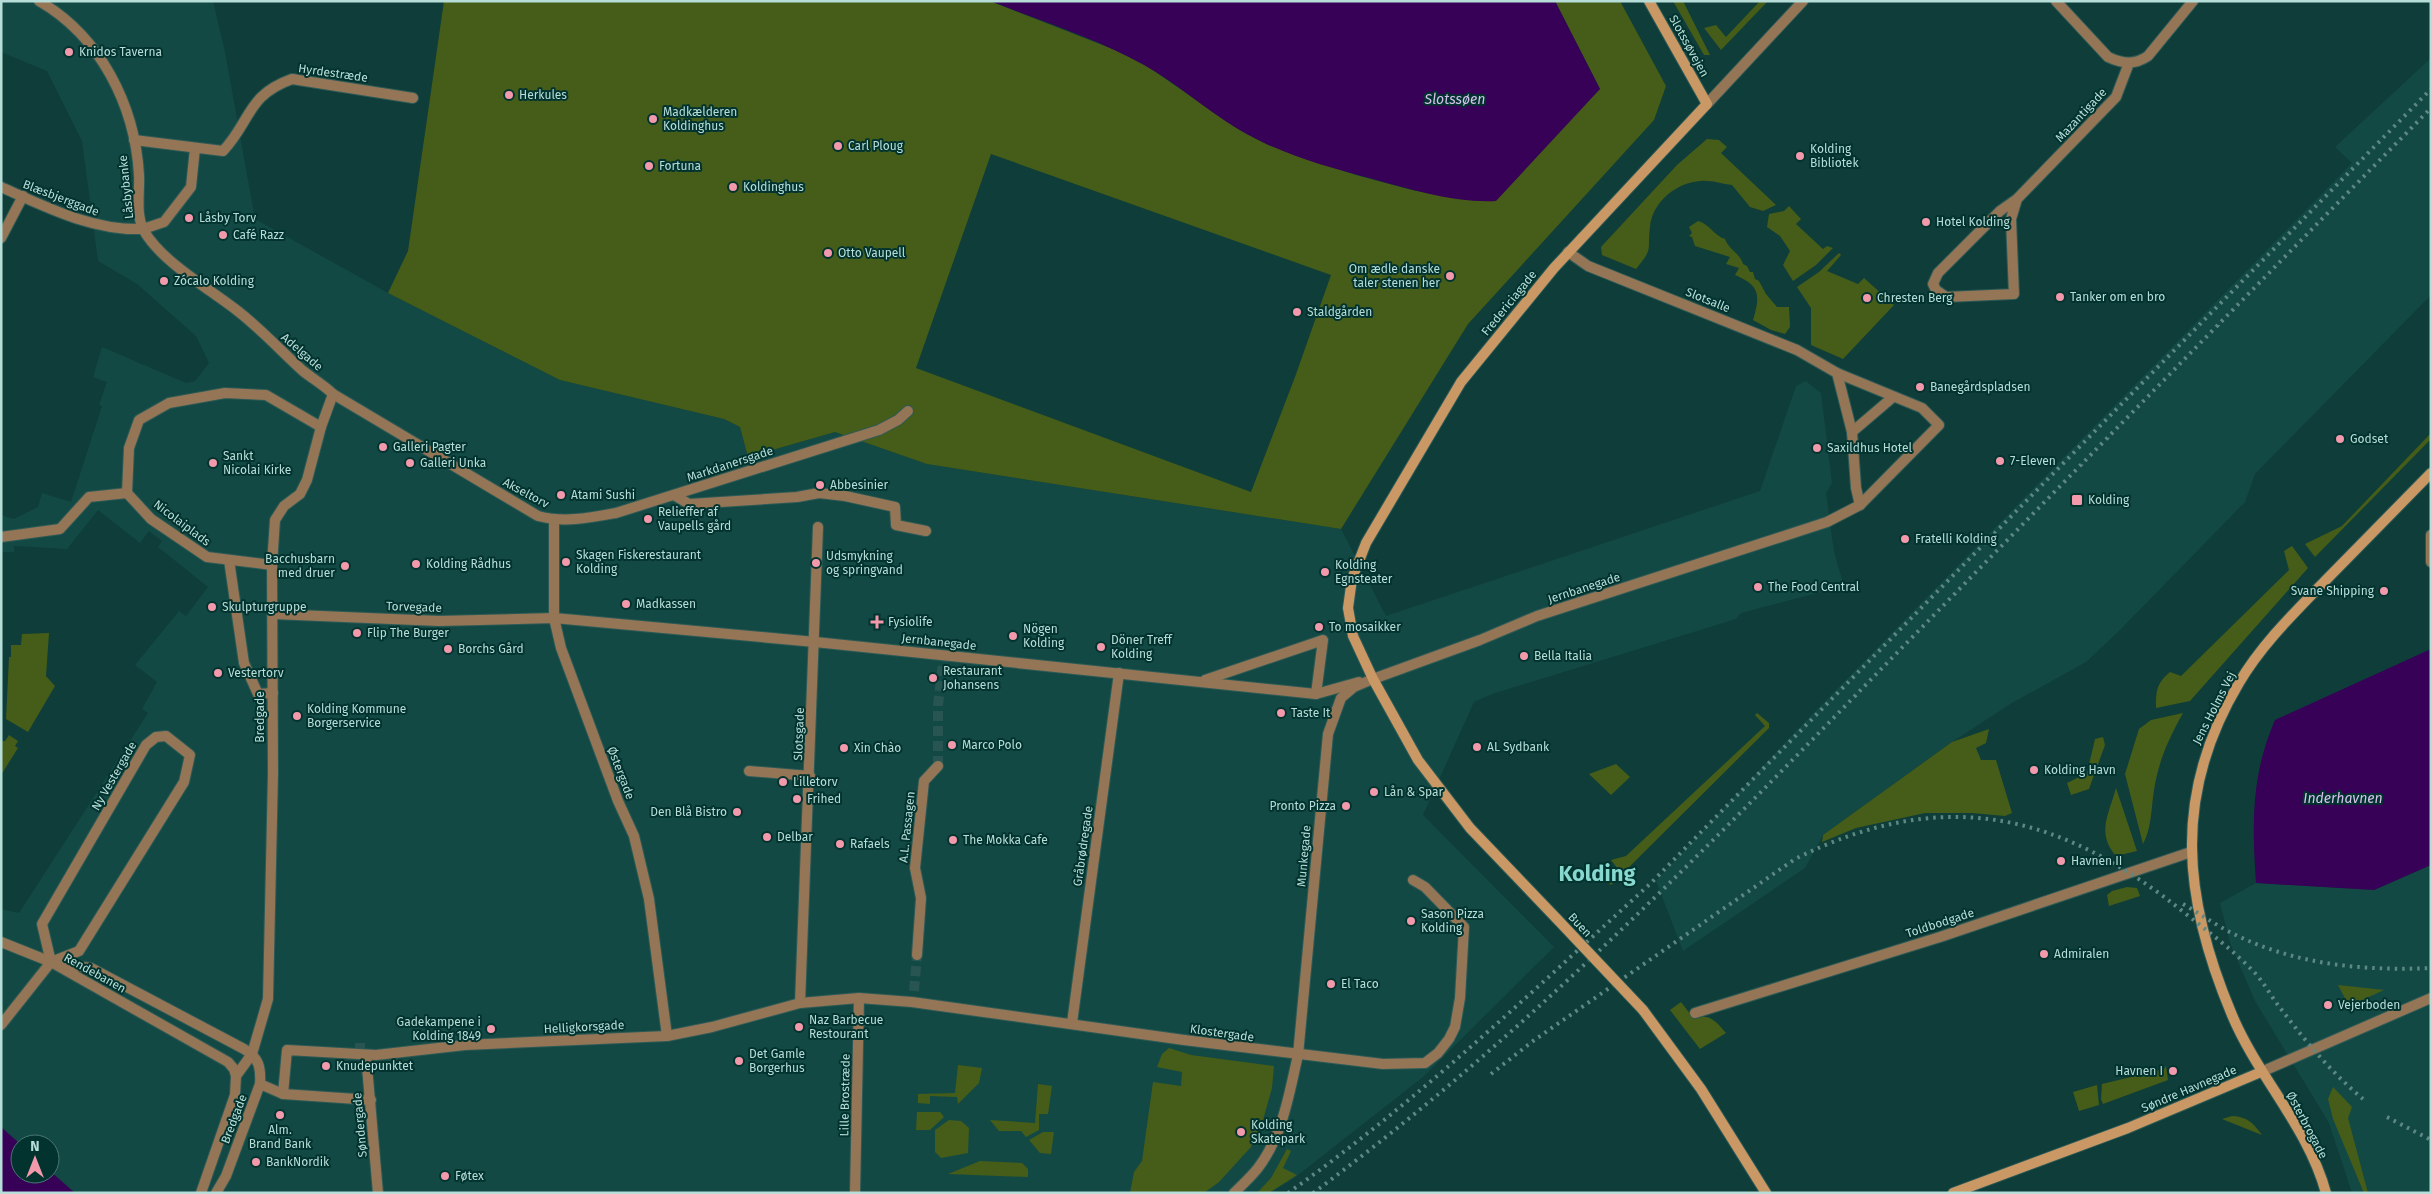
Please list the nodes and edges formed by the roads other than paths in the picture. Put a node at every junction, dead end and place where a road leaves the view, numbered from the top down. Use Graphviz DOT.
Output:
graph roads {
  1 [pos="38,1"];
  2 [pos="1649,1"];
  3 [pos="1803,1"];
  4 [pos="2056,1"];
  5 [pos="2193,1"];
  6 [pos="2129,63"];
  7 [pos="413,98"];
  8 [pos="1707,104"];
  9 [pos="134,140"];
  10 [pos="195,148"];
  11 [pos="1,187"];
  12 [pos="22,196"];
  13 [pos="2018,199"];
  14 [pos="143,229"];
  15 [pos="1,238"];
  16 [pos="1568,252"];
  17 [pos="1837,373"];
  18 [pos="333,394"];
  19 [pos="1893,396"];
  20 [pos="908,411"];
  21 [pos="321,427"];
  22 [pos="1852,432"];
  23 [pos="462,472"];
  24 [pos="2431,473"];
  25 [pos="127,493"];
  26 [pos="674,495"];
  27 [pos="1860,505"];
  28 [pos="554,521"];
  29 [pos="818,527"];
  30 [pos="926,531"];
  31 [pos="2431,535"];
  32 [pos="1,537"];
  33 [pos="229,560"];
  34 [pos="2431,562"];
  35 [pos="272,565"];
  36 [pos="273,614"];
  37 [pos="554,618"];
  38 [pos="815,642"];
  39 [pos="1119,673"];
  40 [pos="1372,679"];
  41 [pos="1202,682"];
  42 [pos="273,693"];
  43 [pos="1316,694"];
  44 [pos="938,766"];
  45 [pos="749,771"];
  46 [pos="810,776"];
  47 [pos="2191,852"];
  48 [pos="1413,880"];
  49 [pos="1,942"];
  50 [pos="917,955"];
  51 [pos="51,962"];
  52 [pos="914,991"];
  53 [pos="859,998"];
  54 [pos="2431,998"];
  55 [pos="912,1002"];
  56 [pos="800,1003"];
  57 [pos="1695,1013"];
  58 [pos="1072,1023"];
  59 [pos="1,1025"];
  60 [pos="667,1036"];
  61 [pos="252,1054"];
  62 [pos="366,1055"];
  63 [pos="1298,1055"];
  64 [pos="2262,1072"];
  65 [pos="236,1076"];
  66 [pos="260,1084"];
  67 [pos="283,1094"];
  68 [pos="371,1100"];
  69 [pos="201,1193"];
  70 [pos="216,1193"];
  71 [pos="378,1193"];
  72 [pos="855,1193"];
  73 [pos="1234,1193"];
  74 [pos="1766,1193"];
  75 [pos="1953,1193"];
  76 [pos="2326,1193"];
  1 -- 9 [label="street, Låsbybanke"];
  2 -- 8 [label="main road, Slotssøvejen"];
  3 -- 8 [label="street, Fredericiagade"];
  4 -- 6 [label="street"];
  5 -- 6 [label="street"];
  6 -- 13 [label="street, Mazantigade"];
  7 -- 10 [label="street, Hyrdestræde"];
  8 -- 16 [label="main road, Fredericiagade"];
  9 -- 10 [label="street, Hyrdestræde"];
  9 -- 14 [label="street, Låsbybanke"];
  10 -- 14 [label="street"];
  11 -- 12 [label="street, Blæsbjerggade"];
  12 -- 14 [label="street, Blæsbjerggade"];
  12 -- 15 [label="street"];
  13 -- 13 [label="street"];
  14 -- 18 [label="street, Adelgade"];
  16 -- 17 [label="street, Slotsalle"];
  16 -- 40 [label="main road, Fredericiagade"];
  17 -- 19 [label="street"];
  17 -- 22 [label="street"];
  18 -- 21 [label="street, Bredgade"];
  18 -- 23 [label="street, Adelgade"];
  19 -- 22 [label="street"];
  19 -- 27 [label="street"];
  20 -- 26 [label="street, Markdanersgade"];
  21 -- 25 [label="street"];
  21 -- 35 [label="street, Bredgade"];
  22 -- 27 [label="street"];
  23 -- 28 [label="street, Akseltorv"];
  24 -- 47 [label="main road, Jens Holms Vej"];
  25 -- 32 [label="street"];
  25 -- 33 [label="street, Nicolaiplads"];
  26 -- 28 [label="street, Markdanersgade"];
  26 -- 30 [label="street"];
  27 -- 40 [label="street, Jernbanegade"];
  28 -- 37 [label="street, Østergade"];
  29 -- 38 [label="street, Slotsgade"];
  31 -- 34 [label="street"];
  33 -- 35 [label="street, Nicolaiplads"];
  33 -- 42 [label="street"];
  35 -- 36 [label="street, Bredgade"];
  36 -- 37 [label="street, Torvegade"];
  36 -- 42 [label="street, Bredgade"];
  37 -- 38 [label="street, Jernbanegade"];
  37 -- 60 [label="street, Østergade"];
  38 -- 39 [label="street, Jernbanegade"];
  38 -- 46 [label="street, Slotsgade"];
  39 -- 41 [label="street, Jernbanegade"];
  39 -- 58 [label="street, Gråbrødregade"];
  40 -- 43 [label="street, Jernbanegade"];
  40 -- 63 [label="street, Munkegade"];
  40 -- 74 [label="main road, Buen, bridge"];
  41 -- 43 [label="street, Jernbanegade"];
  41 -- 43 [label="street, Jernbanegade"];
  42 -- 61 [label="street, Bredgade"];
  44 -- 50 [label="street, A.L. Passagen"];
  45 -- 46 [label="street"];
  46 -- 56 [label="street, Slotsgade"];
  47 -- 57 [label="street, Toldbodgade"];
  47 -- 64 [label="main road, Jens Holms Vej"];
  48 -- 63 [label="street, Klostergade"];
  49 -- 51 [label="street"];
  51 -- 51 [label="street, Ny Vestergade"];
  51 -- 59 [label="street"];
  51 -- 61 [label="street, Rendebanen"];
  51 -- 65 [label="street, Rendebanen"];
  52 -- 55 [label="street"];
  53 -- 55 [label="street, Klostergade"];
  53 -- 56 [label="street, Klostergade"];
  53 -- 72 [label="street, Lille Brostræde"];
  54 -- 64 [label="street, Søndre Havnegade"];
  55 -- 58 [label="street, Klostergade"];
  56 -- 60 [label="street, Helligkorsgade"];
  58 -- 63 [label="street, Klostergade"];
  60 -- 62 [label="street, Helligkorsgade"];
  61 -- 65 [label="street, Bredgade"];
  61 -- 66 [label="street, Bredgade"];
  62 -- 67 [label="street"];
  62 -- 68 [label="street, Søndergade"];
  63 -- 73 [label="street, Munkegade"];
  64 -- 75 [label="main road, Søndre Havnegade"];
  64 -- 76 [label="main road, Østerbrogade"];
  65 -- 69 [label="street, Bredgade"];
  66 -- 67 [label="street"];
  66 -- 70 [label="street, Bredgade"];
  67 -- 68 [label="street"];
  68 -- 71 [label="street, Søndergade"];
}
